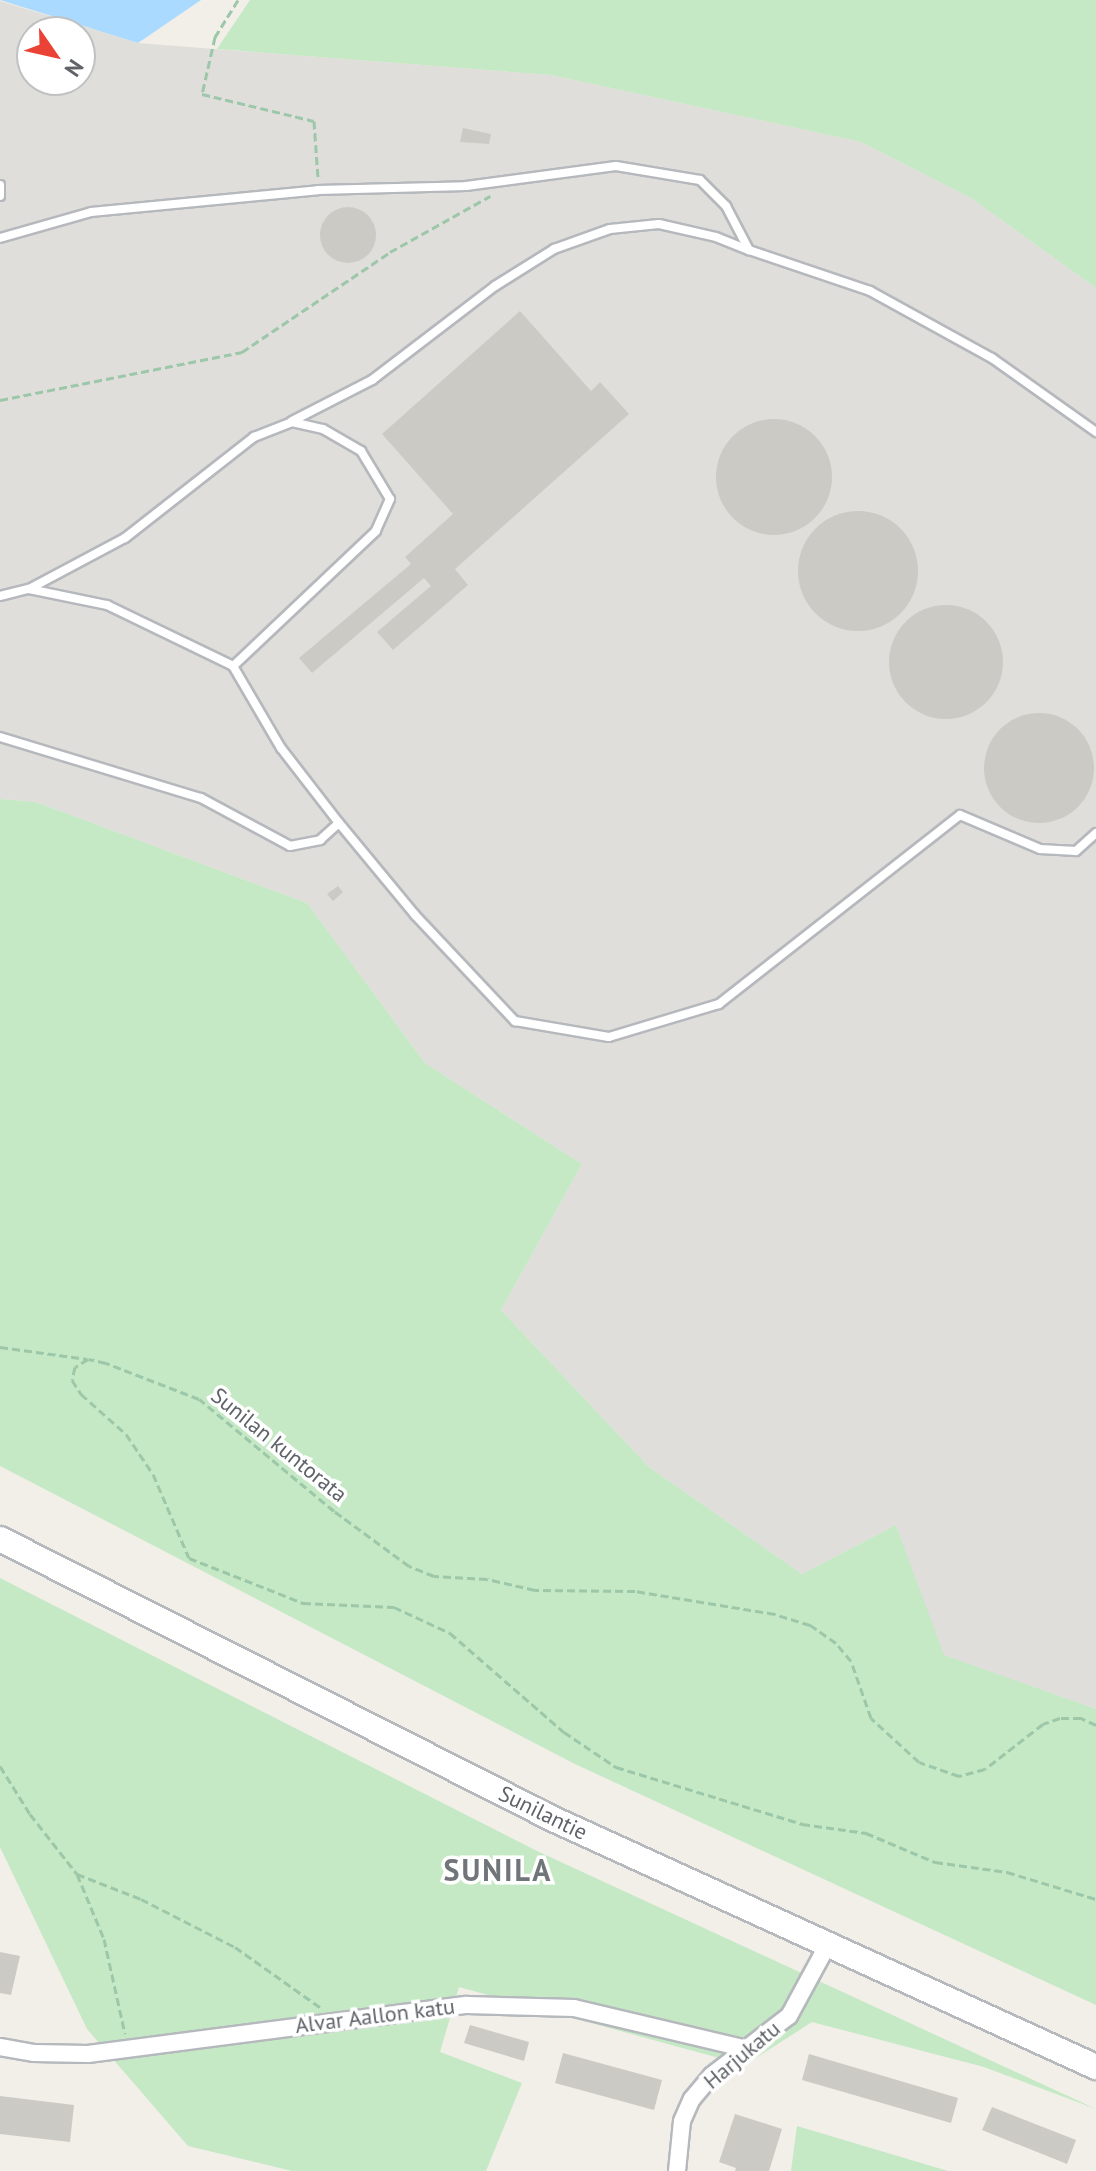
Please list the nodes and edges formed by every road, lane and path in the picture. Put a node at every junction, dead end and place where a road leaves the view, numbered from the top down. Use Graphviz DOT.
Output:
graph roads {
  1 [pos="238,0"];
  2 [pos="523,178"];
  3 [pos="0,185"];
  4 [pos="318,190"];
  5 [pos="0,196"];
  6 [pos="0,238"];
  7 [pos="749,250"];
  8 [pos="0,400"];
  9 [pos="292,422"];
  10 [pos="1096,432"];
  11 [pos="29,589"];
  12 [pos="0,596"];
  13 [pos="233,666"];
  14 [pos="0,737"];
  15 [pos="339,823"];
  16 [pos="1096,833"];
  17 [pos="0,1347"];
  18 [pos="88,1359"];
  19 [pos="0,1539"];
  20 [pos="1096,1725"];
  21 [pos="0,1766"];
  22 [pos="77,1874"];
  23 [pos="1096,1899"];
  24 [pos="827,1946"];
  25 [pos="338,2020"];
  26 [pos="0,2047"];
  27 [pos="747,2049"];
  28 [pos="127,2050"];
  29 [pos="1096,2067"];
  30 [pos="677,2171"];
  1 -- 4 [label="path"];
  2 -- 4 [label="lane"];
  2 -- 7 [label="lane"];
  2 -- 8 [label="path"];
  3 -- 5 [label="lane"];
  4 -- 6 [label="lane"];
  7 -- 9 [label="lane"];
  7 -- 10 [label="lane"];
  9 -- 11 [label="lane"];
  9 -- 13 [label="lane"];
  11 -- 12 [label="lane"];
  11 -- 13 [label="lane"];
  13 -- 15 [label="lane"];
  14 -- 15 [label="lane"];
  15 -- 16 [label="lane"];
  17 -- 18 [label="path, Sunilan kuntorata"];
  18 -- 20 [label="path, Sunilan kuntorata"];
  18 -- 23 [label="path"];
  19 -- 24 [label="street, Sunilantie"];
  21 -- 22 [label="path"];
  22 -- 25 [label="path"];
  22 -- 28 [label="path"];
  24 -- 27 [label="street, Harjukatu"];
  24 -- 29 [label="street, Sunilantie"];
  25 -- 27 [label="street, Alvar Aallon katu"];
  25 -- 28 [label="street, Alvar Aallon katu"];
  26 -- 28 [label="street, Alvar Aallon katu"];
  27 -- 30 [label="street, Harjukatu"];
}
